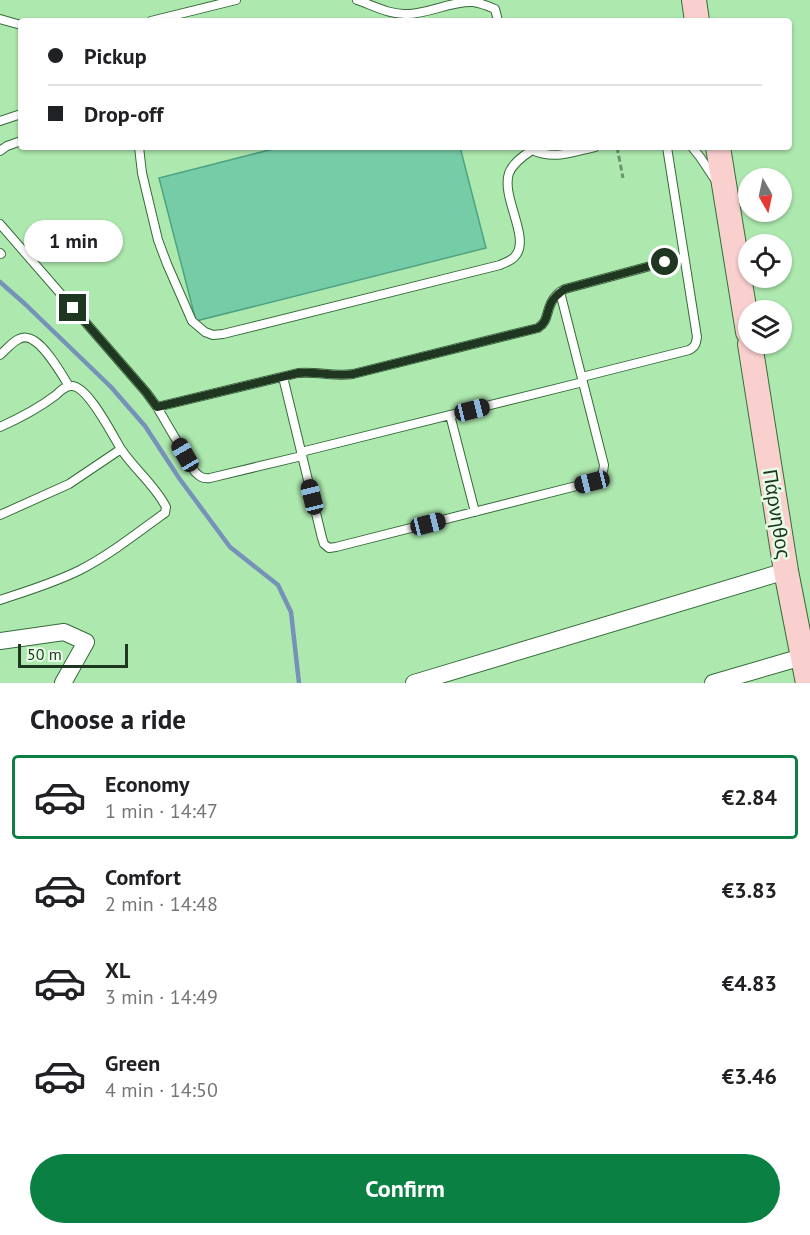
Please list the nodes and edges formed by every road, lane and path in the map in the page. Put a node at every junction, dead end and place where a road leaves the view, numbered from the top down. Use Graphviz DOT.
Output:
graph roads {
  1 [pos="236,0"];
  2 [pos="357,0"];
  3 [pos="694,0"];
  4 [pos="163,18"];
  5 [pos="497,18"];
  6 [pos="697,18"];
  7 [pos="0,19"];
  8 [pos="18,24"];
  9 [pos="18,115"];
  10 [pos="0,121"];
  11 [pos="18,142"];
  12 [pos="139,150"];
  13 [pos="529,150"];
  14 [pos="534,150"];
  15 [pos="582,150"];
  16 [pos="618,150"];
  17 [pos="667,150"];
  18 [pos="694,150"];
  19 [pos="718,150"];
  20 [pos="0,151"];
  21 [pos="623,178"];
  22 [pos="726,196"];
  23 [pos="0,224"];
  24 [pos="684,257"];
  25 [pos="560,292"];
  26 [pos="743,300"];
  27 [pos="0,354"];
  28 [pos="752,354"];
  29 [pos="283,377"];
  30 [pos="583,380"];
  31 [pos="69,386"];
  32 [pos="157,407"];
  33 [pos="450,415"];
  34 [pos="0,427"];
  35 [pos="121,449"];
  36 [pos="301,454"];
  37 [pos="474,512"];
  38 [pos="0,515"];
  39 [pos="786,571"];
  40 [pos="0,600"];
  41 [pos="0,641"];
  42 [pos="802,657"];
  43 [pos="63,683"];
  44 [pos="414,683"];
  45 [pos="713,683"];
  46 [pos="808,683"];
  1 -- 4 [label="lane"];
  2 -- 5 [label="lane"];
  3 -- 6 [label="main road"];
  7 -- 8 [label="lane"];
  9 -- 10 [label="lane"];
  11 -- 20 [label="lane"];
  12 -- 13 [label="lane"];
  14 -- 15 [label="lane"];
  16 -- 21 [label="path"];
  17 -- 24 [label="lane"];
  18 -- 22 [label="lane"];
  19 -- 22 [label="main road"];
  22 -- 26 [label="main road"];
  23 -- 32 [label="lane"];
  24 -- 25 [label="lane"];
  24 -- 30 [label="lane"];
  25 -- 29 [label="lane"];
  25 -- 30 [label="lane"];
  27 -- 31 [label="lane"];
  28 -- 39 [label="main road, Πάρνηθος"];
  29 -- 32 [label="lane"];
  29 -- 36 [label="lane"];
  30 -- 33 [label="lane"];
  30 -- 37 [label="lane"];
  31 -- 34 [label="lane"];
  31 -- 35 [label="lane"];
  32 -- 36 [label="lane"];
  33 -- 36 [label="lane"];
  33 -- 37 [label="lane"];
  35 -- 38 [label="lane"];
  35 -- 40 [label="lane"];
  36 -- 37 [label="lane"];
  39 -- 42 [label="main road, Πάρνηθος"];
  39 -- 44 [label="street"];
  41 -- 43 [label="street"];
  42 -- 45 [label="street"];
  42 -- 46 [label="main road, Πάρνηθος"];
}
